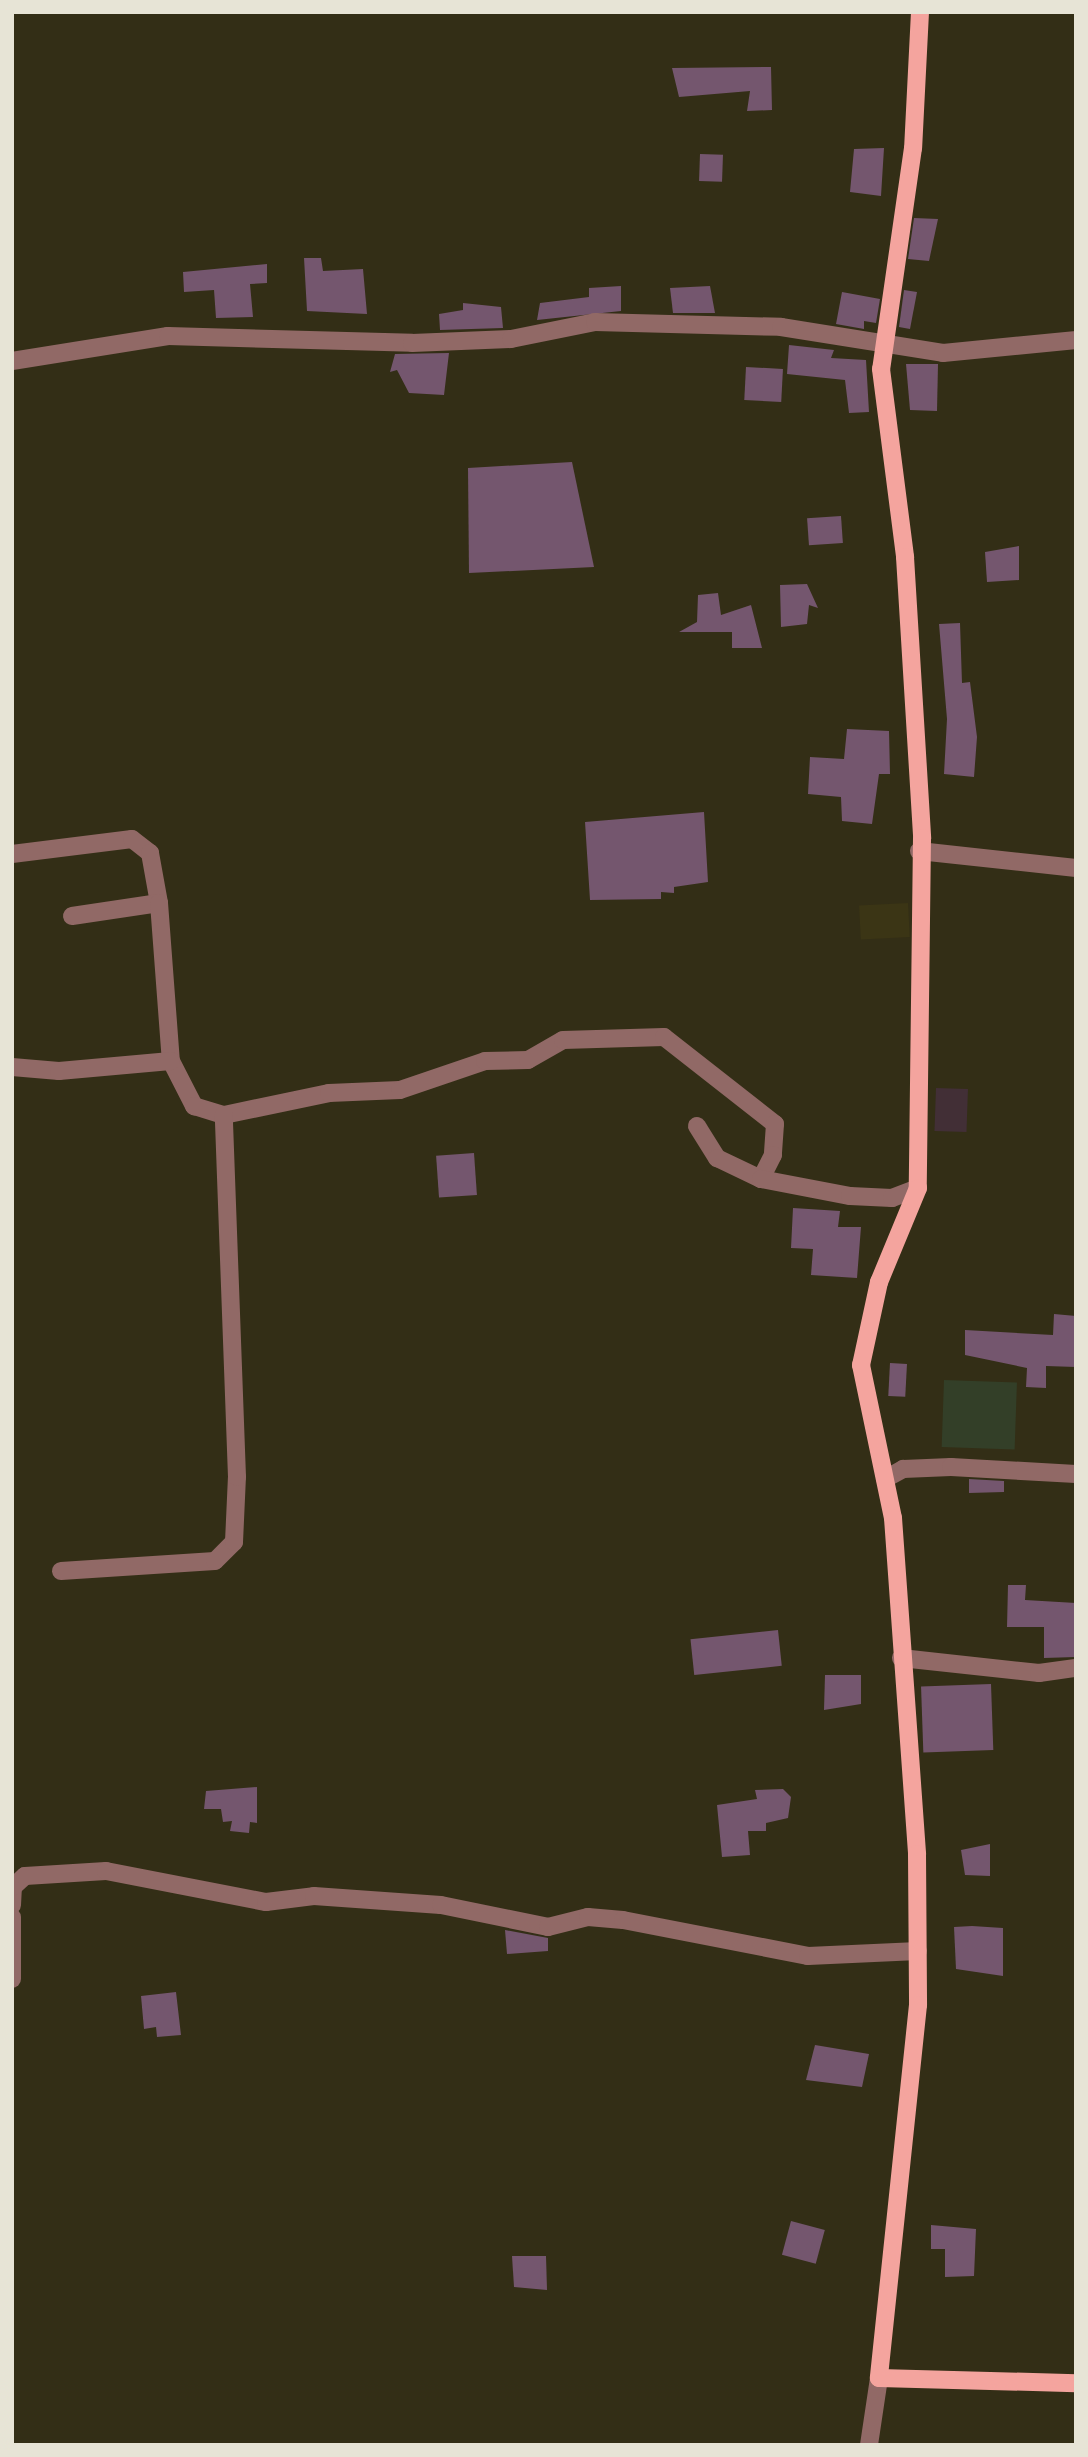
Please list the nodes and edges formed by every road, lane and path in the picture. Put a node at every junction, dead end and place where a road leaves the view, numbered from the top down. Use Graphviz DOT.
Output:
graph roads {
  1 [pos="920,12"];
  2 [pos="1076,340"];
  3 [pos="884,348"];
  4 [pos="12,360"];
  5 [pos="919,851"];
  6 [pos="12,854"];
  7 [pos="1076,868"];
  8 [pos="159,903"];
  9 [pos="72,916"];
  10 [pos="172,1061"];
  11 [pos="12,1067"];
  12 [pos="224,1115"];
  13 [pos="697,1126"];
  14 [pos="761,1179"];
  15 [pos="918,1188"];
  16 [pos="1076,1474"];
  17 [pos="885,1479"];
  18 [pos="61,1570"];
  19 [pos="901,1658"];
  20 [pos="1074,1672"];
  21 [pos="12,1905"];
  22 [pos="12,1917"];
  23 [pos="918,1951"];
  24 [pos="12,1979"];
  25 [pos="879,2378"];
  26 [pos="1076,2383"];
  27 [pos="869,2445"];
  1 -- 3 [label="main road"];
  2 -- 3 [label="street"];
  3 -- 4 [label="street"];
  3 -- 5 [label="main road"];
  5 -- 7 [label="street"];
  5 -- 15 [label="main road"];
  6 -- 8 [label="street"];
  8 -- 9 [label="street"];
  8 -- 10 [label="street"];
  10 -- 11 [label="street"];
  10 -- 12 [label="street"];
  12 -- 14 [label="street"];
  12 -- 18 [label="street"];
  13 -- 14 [label="street"];
  14 -- 15 [label="street"];
  15 -- 17 [label="main road"];
  16 -- 17 [label="street"];
  17 -- 19 [label="main road"];
  19 -- 20 [label="street"];
  19 -- 23 [label="main road"];
  21 -- 23 [label="street"];
  22 -- 24 [label="street"];
  23 -- 25 [label="main road"];
  25 -- 26 [label="main road"];
  25 -- 27 [label="street"];
}
